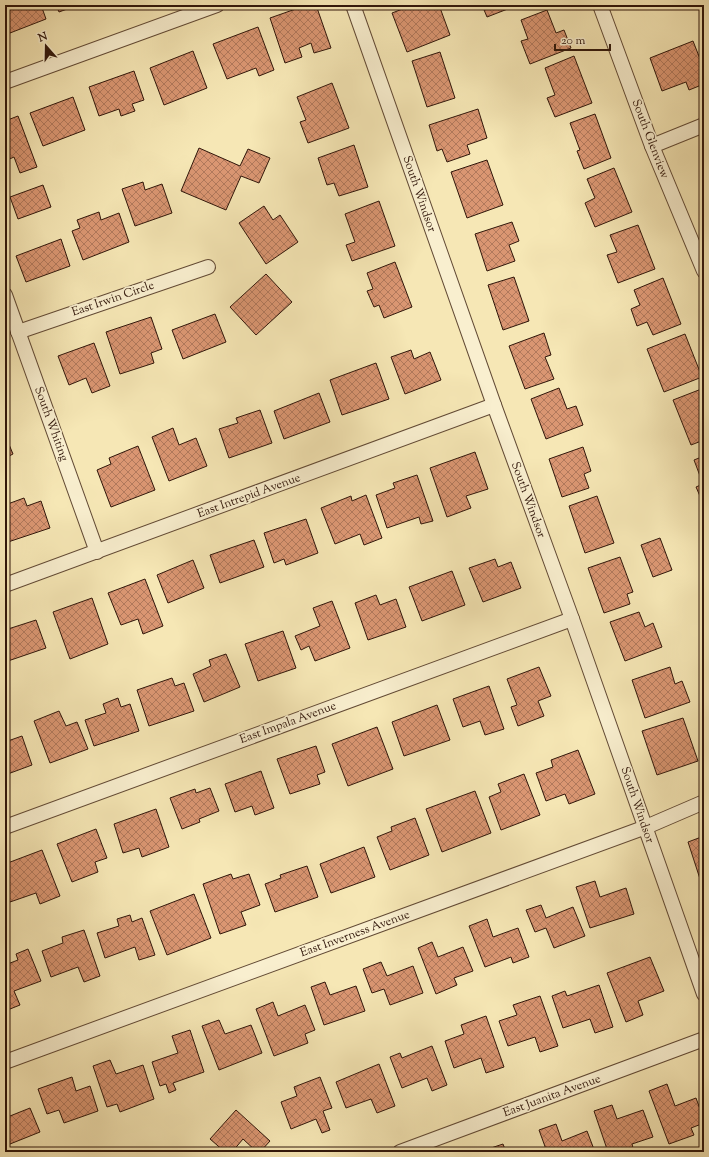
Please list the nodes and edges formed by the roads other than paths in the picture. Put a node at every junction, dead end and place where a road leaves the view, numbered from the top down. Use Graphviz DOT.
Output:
graph roads {
  1 [pos="218,5"];
  2 [pos="353,5"];
  3 [pos="600,5"];
  4 [pos="5,82"];
  5 [pos="704,125"];
  6 [pos="652,146"];
  7 [pos="208,267"];
  8 [pos="704,271"];
  9 [pos="5,295"];
  10 [pos="18,332"];
  11 [pos="494,405"];
  12 [pos="97,552"];
  13 [pos="5,585"];
  14 [pos="572,619"];
  15 [pos="704,802"];
  16 [pos="5,827"];
  17 [pos="646,827"];
  18 [pos="704,994"];
  19 [pos="704,1039"];
  20 [pos="5,1062"];
  21 [pos="400,1152"];
  1 -- 4 [label="street"];
  2 -- 11 [label="street, South Windsor"];
  3 -- 6 [label="street, South Glenview"];
  5 -- 6 [label="street"];
  6 -- 8 [label="street, South Glenview"];
  7 -- 10 [label="street, East Irwin Circle"];
  9 -- 10 [label="street, South Whiting"];
  10 -- 12 [label="street, South Whiting"];
  11 -- 12 [label="street, East Intrepid Avenue"];
  11 -- 14 [label="street, South Windsor"];
  12 -- 13 [label="street, East Intrepid Avenue"];
  14 -- 16 [label="street, East Impala Avenue"];
  14 -- 17 [label="street, South Windsor"];
  15 -- 17 [label="street, East Inverness Avenue"];
  17 -- 18 [label="street, South Windsor"];
  17 -- 20 [label="street, East Inverness Avenue"];
  19 -- 21 [label="street, East Juanita Avenue"];
}
